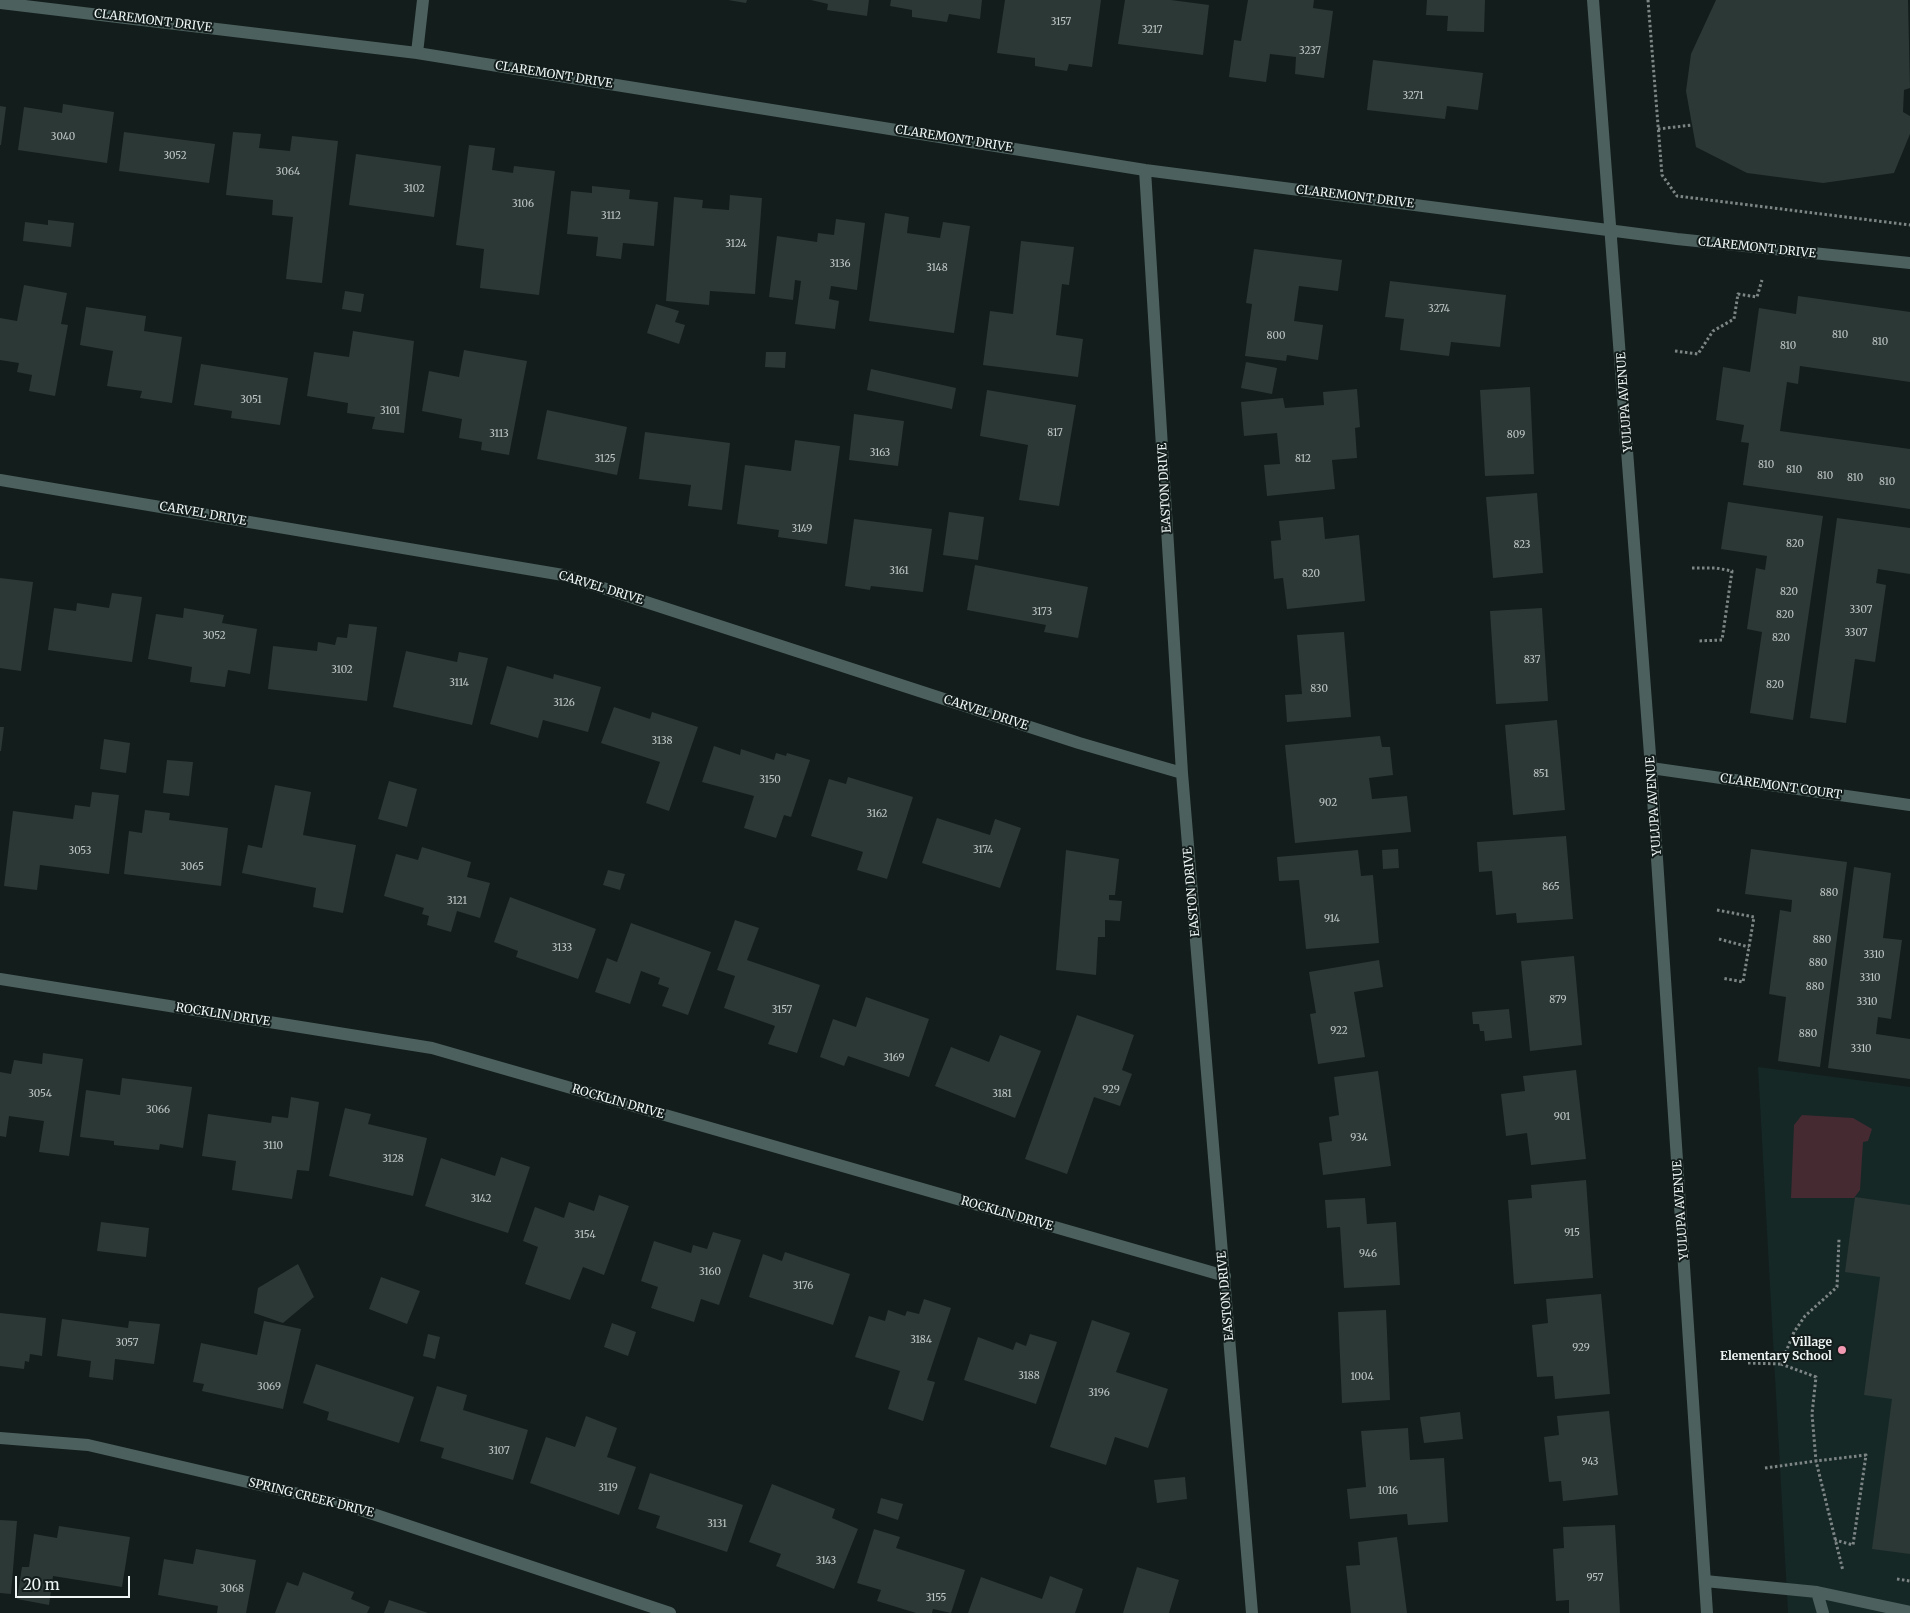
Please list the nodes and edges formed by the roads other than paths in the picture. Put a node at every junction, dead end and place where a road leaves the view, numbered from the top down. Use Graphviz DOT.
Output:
graph roads {
  1 [pos="423,0"];
  2 [pos="1593,0"];
  3 [pos="0,3"];
  4 [pos="417,53"];
  5 [pos="1145,170"];
  6 [pos="1612,230"];
  7 [pos="1910,263"];
  8 [pos="0,480"];
  9 [pos="1651,768"];
  10 [pos="1182,773"];
  11 [pos="1910,806"];
  12 [pos="0,979"];
  13 [pos="1224,1276"];
  14 [pos="0,1438"];
  15 [pos="1705,1581"];
  16 [pos="1817,1592"];
  17 [pos="1910,1612"];
  18 [pos="670,1613"];
  19 [pos="1252,1613"];
  20 [pos="1707,1613"];
  21 [pos="1823,1613"];
  1 -- 4 [label="street"];
  2 -- 6 [label="street, YULUPA AVENUE"];
  3 -- 4 [label="street, CLAREMONT DRIVE"];
  4 -- 5 [label="street, CLAREMONT DRIVE"];
  5 -- 6 [label="street, CLAREMONT DRIVE"];
  5 -- 10 [label="street, EASTON DRIVE"];
  6 -- 7 [label="street, CLAREMONT DRIVE"];
  6 -- 9 [label="street, YULUPA AVENUE"];
  8 -- 10 [label="street, CARVEL DRIVE"];
  9 -- 11 [label="street, CLAREMONT COURT"];
  9 -- 15 [label="street, YULUPA AVENUE"];
  10 -- 13 [label="street, EASTON DRIVE"];
  12 -- 13 [label="street, ROCKLIN DRIVE"];
  13 -- 19 [label="street, EASTON DRIVE"];
  14 -- 18 [label="street, SPRING CREEK DRIVE"];
  15 -- 16 [label="street"];
  15 -- 20 [label="street, YULUPA AVENUE"];
  16 -- 17 [label="street"];
  16 -- 21 [label="street"];
}
